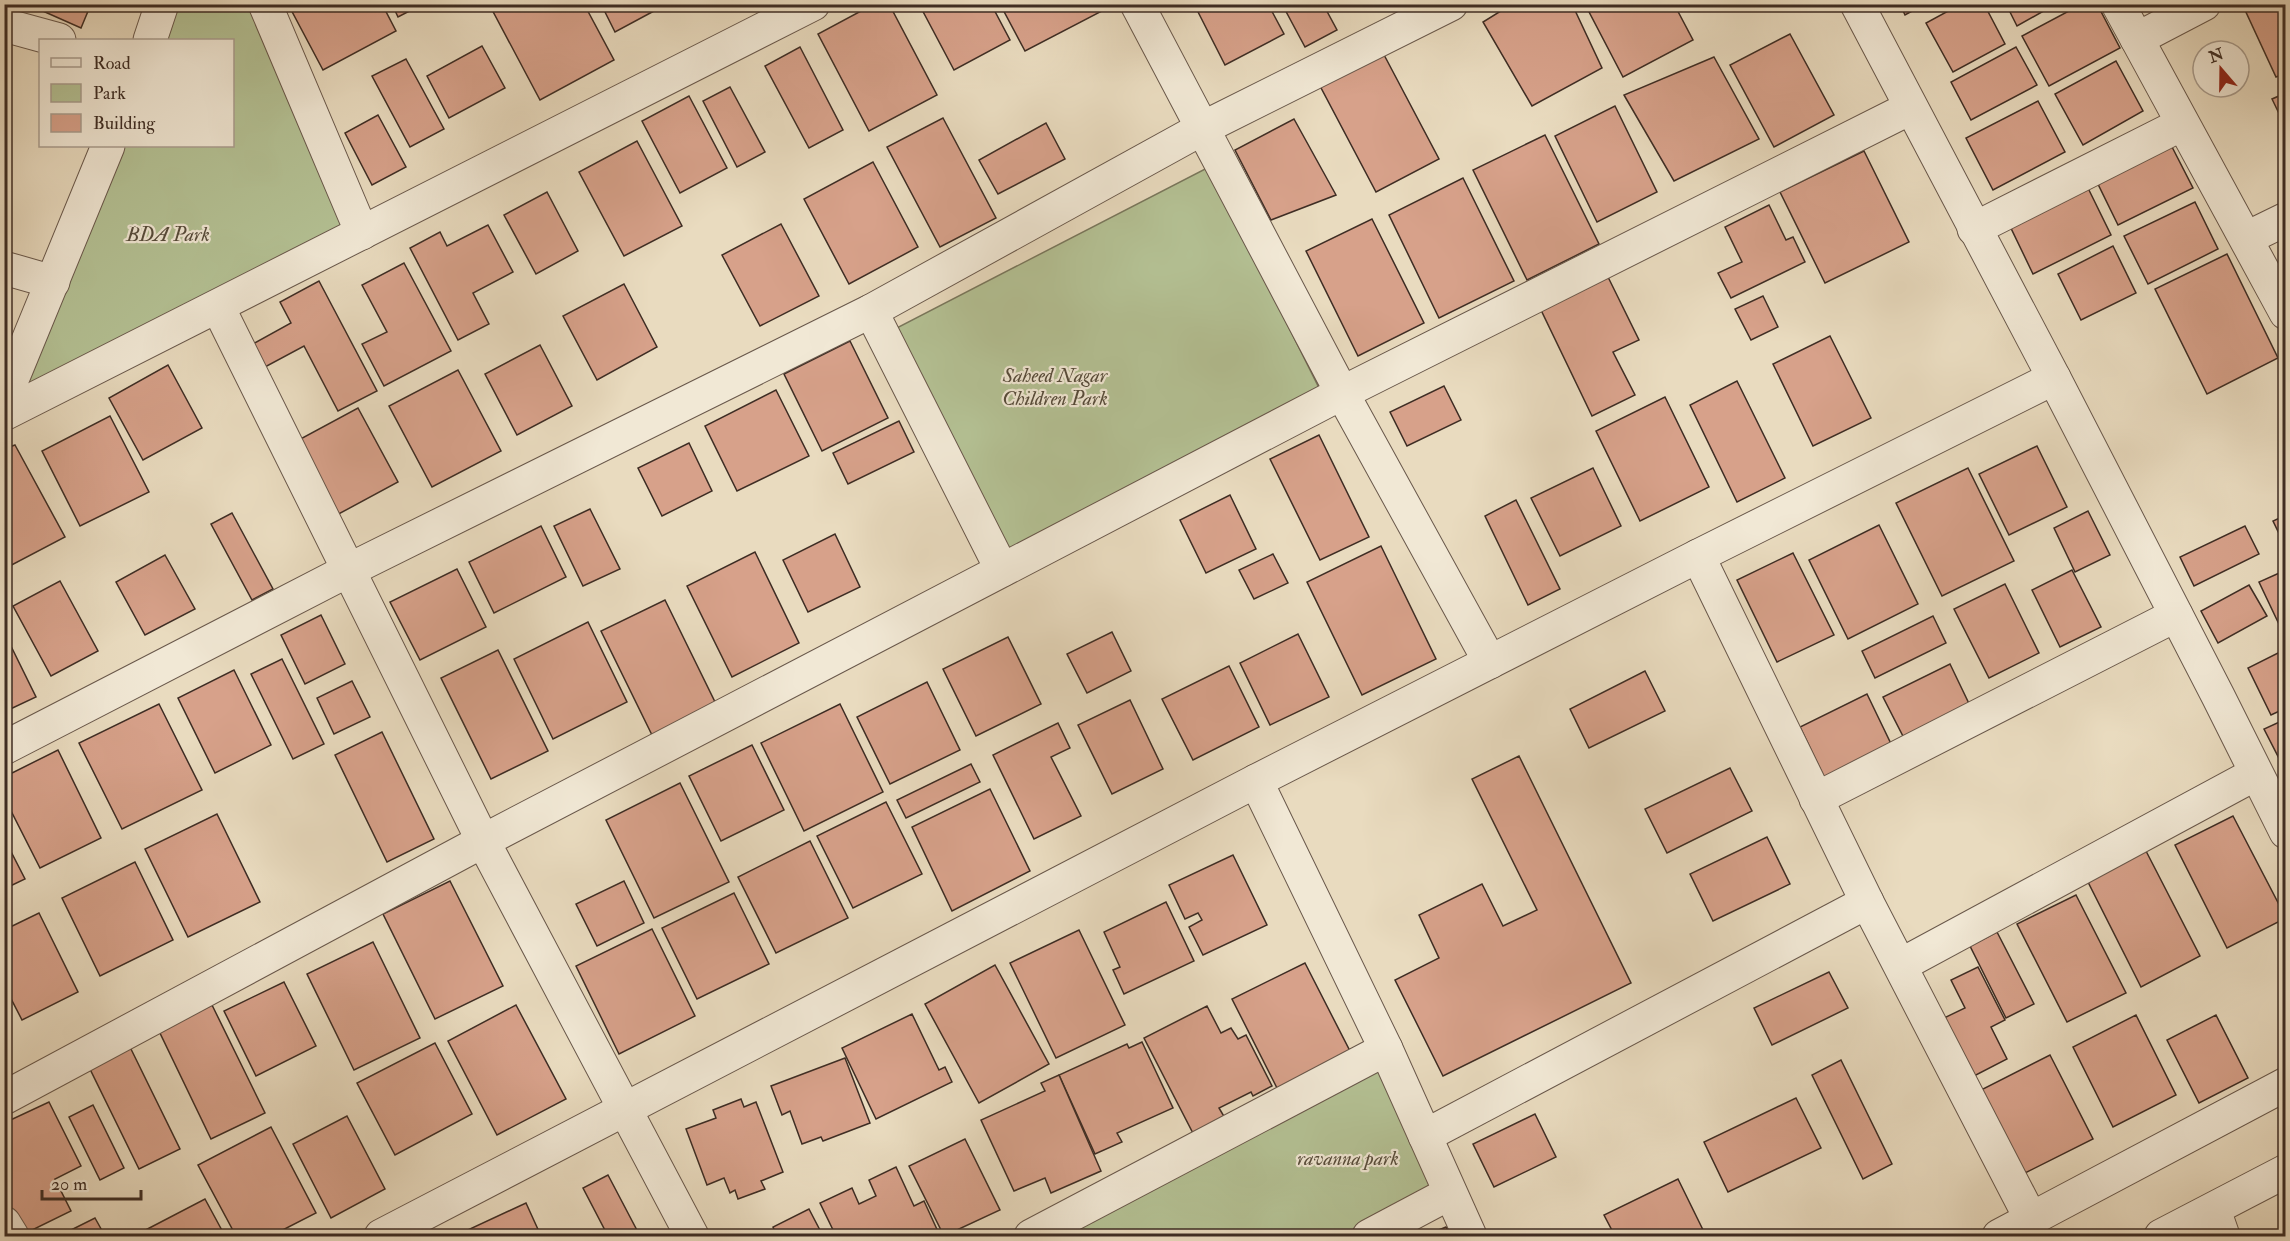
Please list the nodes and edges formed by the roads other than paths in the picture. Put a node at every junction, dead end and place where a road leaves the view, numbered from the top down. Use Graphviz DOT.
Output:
graph roads {
  1 [pos="162,4"];
  2 [pos="265,4"];
  3 [pos="813,4"];
  4 [pos="1137,4"];
  5 [pos="1451,4"];
  6 [pos="1857,4"];
  7 [pos="2118,4"];
  8 [pos="2204,4"];
  9 [pos="4,25"];
  10 [pos="55,39"];
  11 [pos="150,39"];
  12 [pos="2137,39"];
  13 [pos="1910,108"];
  14 [pos="2182,124"];
  15 [pos="1203,128"];
  16 [pos="108,147"];
  17 [pos="2286,219"];
  18 [pos="1974,229"];
  19 [pos="362,234"];
  20 [pos="2247,238"];
  21 [pos="4,268"];
  22 [pos="53,282"];
  23 [pos="218,307"];
  24 [pos="871,311"];
  25 [pos="2286,313"];
  26 [pos="2054,378"];
  27 [pos="1342,393"];
  28 [pos="4,399"];
  29 [pos="4,414"];
  30 [pos="1698,556"];
  31 [pos="349,570"];
  32 [pos="1002,570"];
  33 [pos="2176,615"];
  34 [pos="1490,662"];
  35 [pos="4,748"];
  36 [pos="2255,774"];
  37 [pos="1256,781"];
  38 [pos="1816,799"];
  39 [pos="2286,832"];
  40 [pos="483,841"];
  41 [pos="1867,902"];
  42 [pos="1901,965"];
  43 [pos="1386,1048"];
  44 [pos="2286,1084"];
  45 [pos="4,1098"];
  46 [pos="2286,1103"];
  47 [pos="625,1110"];
  48 [pos="1425,1136"];
  49 [pos="2286,1172"];
  50 [pos="1450,1193"];
  51 [pos="4,1223"];
  52 [pos="2218,1223"];
  53 [pos="2033,1228"];
  54 [pos="12,1236"];
  55 [pos="381,1236"];
  56 [pos="692,1236"];
  57 [pos="1031,1236"];
  58 [pos="1369,1236"];
  59 [pos="1470,1236"];
  60 [pos="1999,1236"];
  61 [pos="2161,1236"];
  1 -- 11 [label="street"];
  2 -- 19 [label="street"];
  3 -- 19 [label="street"];
  4 -- 15 [label="street"];
  5 -- 15 [label="street"];
  6 -- 13 [label="street"];
  7 -- 12 [label="street"];
  8 -- 12 [label="street"];
  9 -- 10 [label="street"];
  12 -- 14 [label="street"];
  13 -- 18 [label="street"];
  13 -- 27 [label="street"];
  14 -- 18 [label="street"];
  14 -- 20 [label="street"];
  15 -- 24 [label="street"];
  15 -- 27 [label="street"];
  16 -- 22 [label="street"];
  17 -- 20 [label="street"];
  18 -- 26 [label="street"];
  19 -- 23 [label="street"];
  20 -- 25 [label="street"];
  21 -- 22 [label="street"];
  22 -- 28 [label="street"];
  23 -- 29 [label="street"];
  23 -- 31 [label="street"];
  24 -- 31 [label="street"];
  24 -- 32 [label="street"];
  26 -- 30 [label="street"];
  26 -- 33 [label="street"];
  27 -- 32 [label="street"];
  27 -- 34 [label="street"];
  30 -- 34 [label="street"];
  30 -- 38 [label="street"];
  31 -- 35 [label="street"];
  31 -- 40 [label="street"];
  32 -- 40 [label="street"];
  33 -- 36 [label="street"];
  33 -- 38 [label="street"];
  34 -- 37 [label="street"];
  36 -- 39 [label="street"];
  36 -- 42 [label="street"];
  37 -- 43 [label="street"];
  37 -- 47 [label="street"];
  38 -- 41 [label="street"];
  40 -- 45 [label="street"];
  40 -- 47 [label="street"];
  41 -- 42 [label="street"];
  41 -- 48 [label="street"];
  42 -- 53 [label="street"];
  43 -- 48 [label="street"];
  43 -- 57 [label="street"];
  44 -- 53 [label="street"];
  46 -- 53 [label="street"];
  47 -- 55 [label="street"];
  47 -- 56 [label="street"];
  48 -- 50 [label="street"];
  49 -- 52 [label="street"];
  50 -- 58 [label="street"];
  50 -- 59 [label="street"];
  51 -- 54 [label="street"];
  52 -- 61 [label="street"];
  53 -- 60 [label="street"];
}
